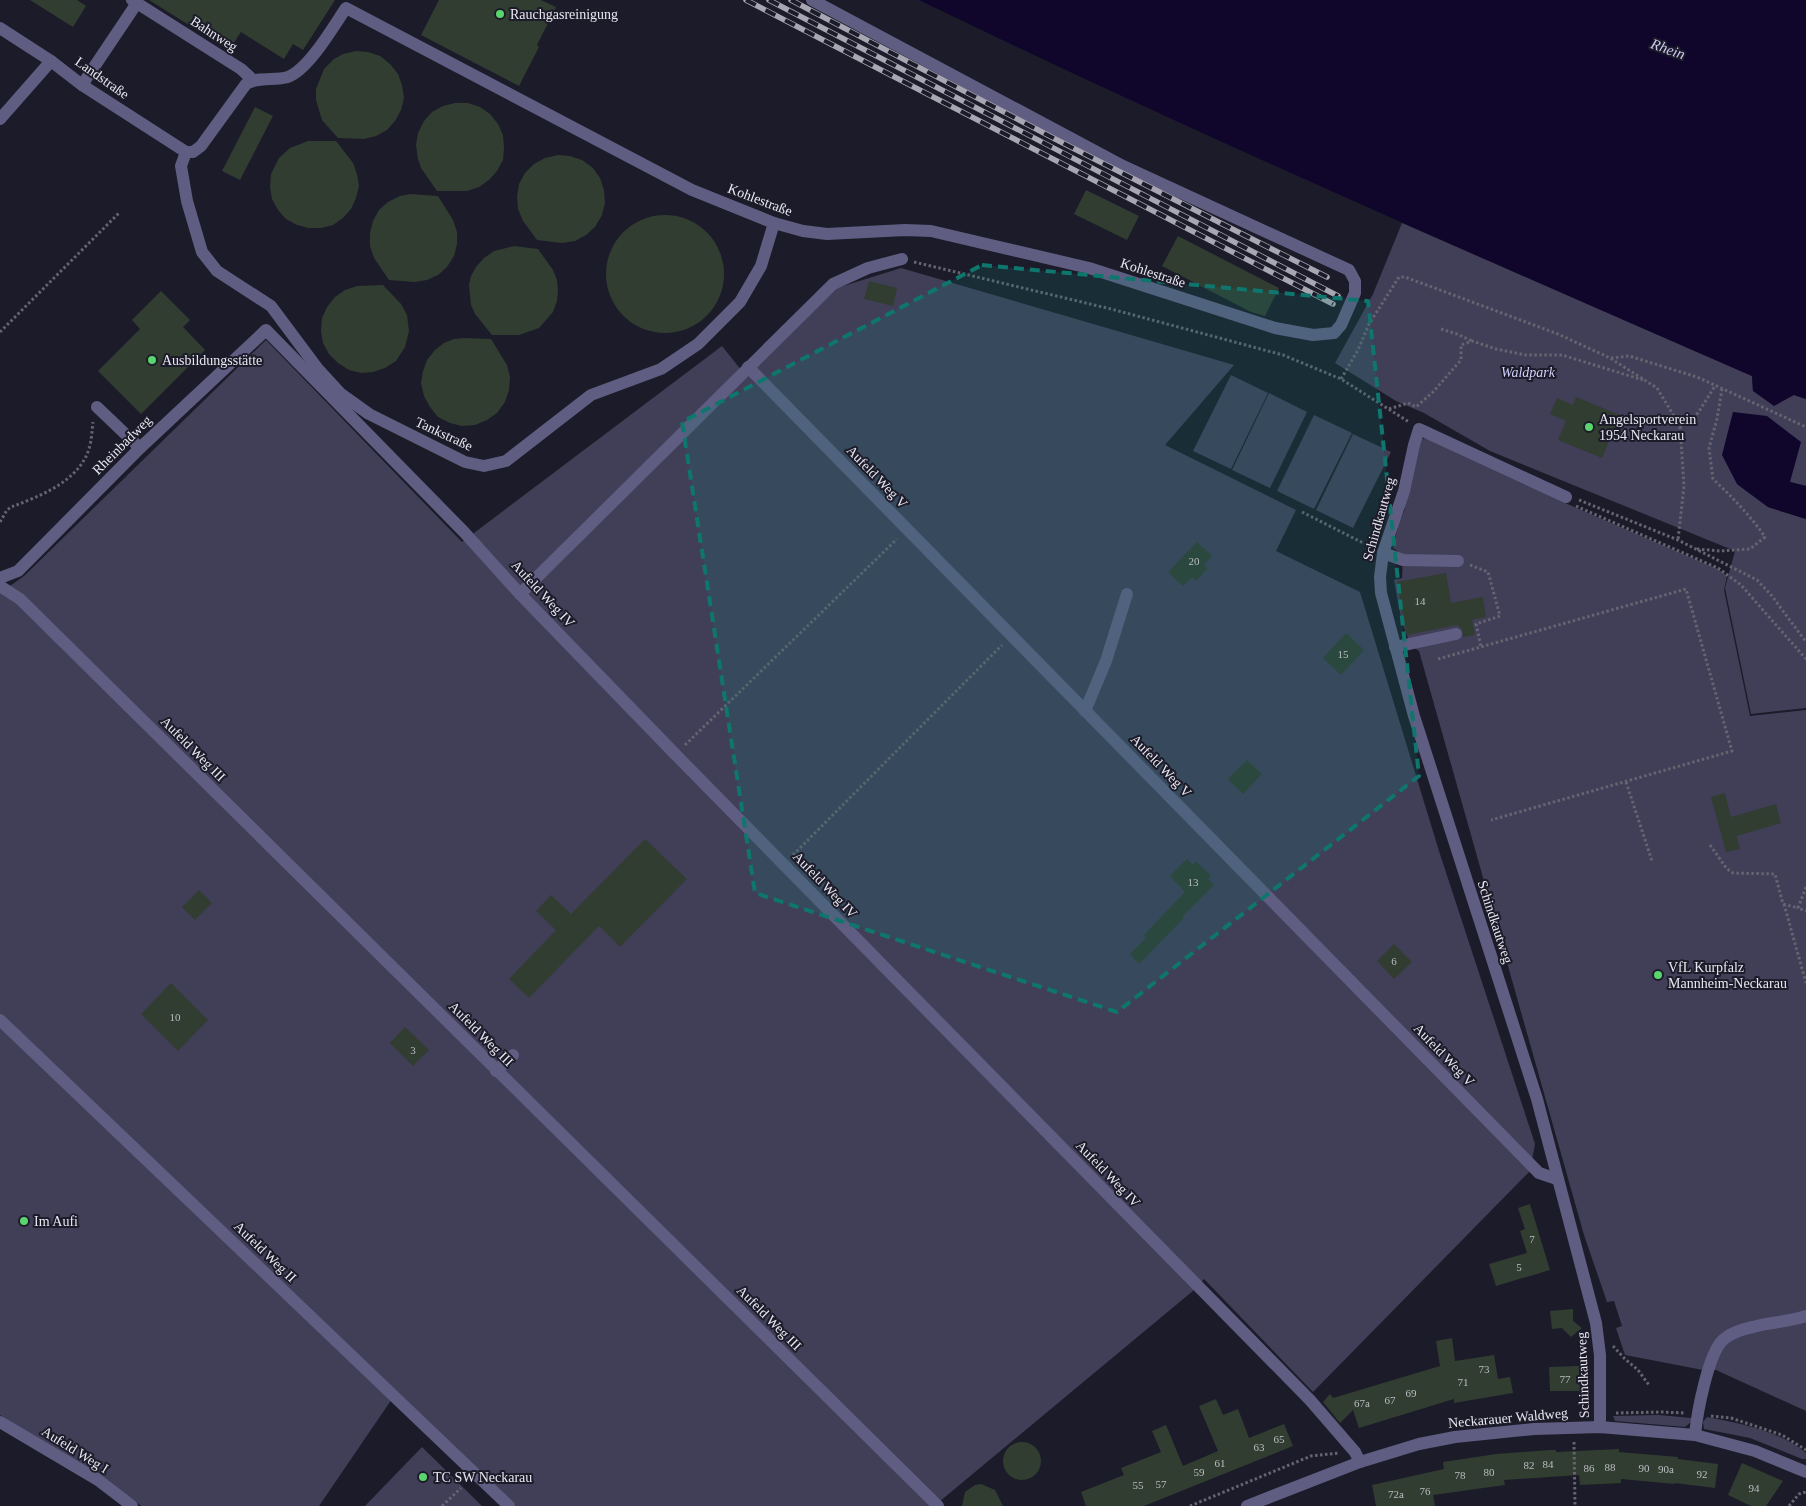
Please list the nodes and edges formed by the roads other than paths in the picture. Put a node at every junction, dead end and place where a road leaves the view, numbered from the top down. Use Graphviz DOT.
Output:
graph roads {
  1 [pos="812,0"];
  2 [pos="135,2"];
  3 [pos="0,28"];
  4 [pos="51,61"];
  5 [pos="253,80"];
  6 [pos="82,85"];
  7 [pos="0,119"];
  8 [pos="186,152"];
  9 [pos="774,223"];
  10 [pos="902,259"];
  11 [pos="266,330"];
  12 [pos="748,367"];
  13 [pos="97,407"];
  14 [pos="140,448"];
  15 [pos="1566,497"];
  16 [pos="1382,559"];
  17 [pos="1458,561"];
  18 [pos="0,578"];
  19 [pos="0,586"];
  20 [pos="520,594"];
  21 [pos="1127,594"];
  22 [pos="1456,634"];
  23 [pos="1395,647"];
  24 [pos="1085,710"];
  25 [pos="0,1020"];
  26 [pos="513,1055"];
  27 [pos="496,1071"];
  28 [pos="1557,1179"];
  29 [pos="1806,1316"];
  30 [pos="0,1422"];
  31 [pos="1600,1427"];
  32 [pos="1695,1435"];
  33 [pos="1360,1462"];
  34 [pos="1806,1472"];
  35 [pos="132,1506"];
  36 [pos="509,1506"];
  37 [pos="938,1506"];
  38 [pos="1248,1506"];
  1 -- 9 [label="street, Kohlestraße"];
  2 -- 5 [label="street, Bahnweg"];
  2 -- 6 [label="street"];
  3 -- 4 [label="street, Landstraße"];
  4 -- 6 [label="street, Landstraße"];
  4 -- 7 [label="street"];
  5 -- 8 [label="street"];
  5 -- 9 [label="street, Kohlestraße"];
  6 -- 8 [label="street, Landstraße"];
  8 -- 9 [label="street, Tankstraße"];
  10 -- 12 [label="street"];
  11 -- 14 [label="street, Rheinbadweg"];
  11 -- 20 [label="street, Aufeld Weg IV"];
  12 -- 20 [label="street"];
  12 -- 24 [label="street, Aufeld Weg V"];
  13 -- 14 [label="street"];
  14 -- 18 [label="street, Rheinbadweg"];
  15 -- 16 [label="street, Schindkautweg"];
  16 -- 17 [label="street"];
  16 -- 23 [label="street, Schindkautweg"];
  19 -- 27 [label="street, Aufeld Weg III"];
  20 -- 33 [label="street, Aufeld Weg IV"];
  21 -- 24 [label="street"];
  22 -- 23 [label="street"];
  23 -- 28 [label="street, Schindkautweg"];
  24 -- 28 [label="street, Aufeld Weg V"];
  25 -- 36 [label="street, Aufeld Weg II"];
  26 -- 27 [label="street"];
  27 -- 37 [label="street, Aufeld Weg III"];
  28 -- 31 [label="street, Schindkautweg"];
  29 -- 32 [label="street"];
  30 -- 35 [label="street, Aufeld Weg I"];
  31 -- 32 [label="street, Neckarauer Waldweg"];
  31 -- 33 [label="street, Neckarauer Waldweg"];
  32 -- 34 [label="street, Neckarauer Waldweg"];
  33 -- 38 [label="street, Neckarauer Waldweg"];
}
